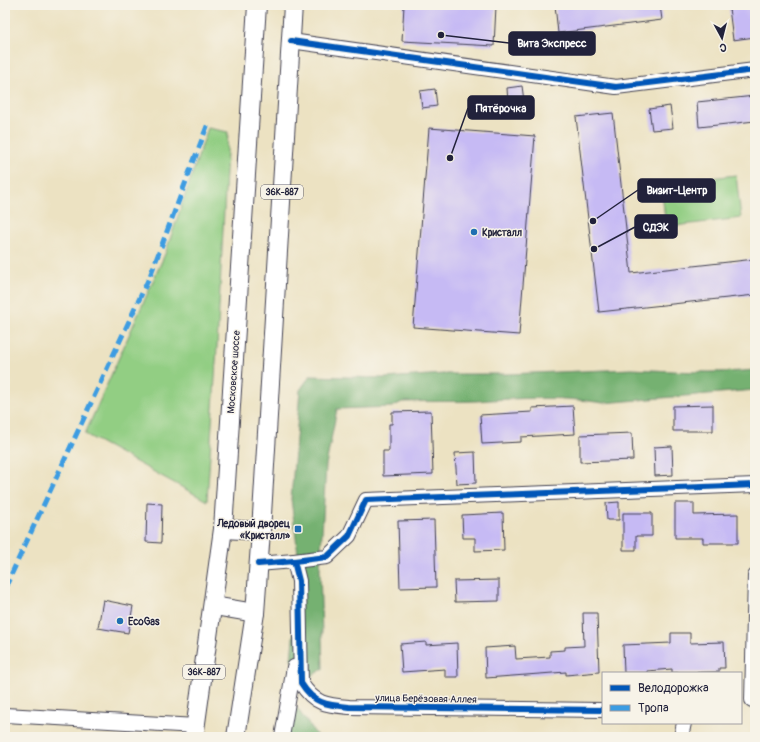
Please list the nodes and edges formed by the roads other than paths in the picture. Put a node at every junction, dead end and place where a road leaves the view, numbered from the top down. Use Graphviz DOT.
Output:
graph roads {
  1 [pos="257,5"];
  2 [pos="293,5"];
  3 [pos="291,41"];
  4 [pos="755,70"];
  5 [pos="755,485"];
  6 [pos="223,529"];
  7 [pos="261,531"];
  8 [pos="294,561"];
  9 [pos="258,564"];
  10 [pos="755,576"];
  11 [pos="214,606"];
  12 [pos="255,613"];
  13 [pos="299,641"];
  14 [pos="749,700"];
  15 [pos="602,710"];
  16 [pos="5,715"];
  17 [pos="684,724"];
  18 [pos="195,731"];
  19 [pos="236,737"];
  20 [pos="282,737"];
  21 [pos="681,737"];
  1 -- 6 [label="main road, Московское шоссе / 36К-887"];
  2 -- 3 [label="main road, 36К-887"];
  3 -- 4 [label="street"];
  3 -- 7 [label="main road, 36К-887"];
  5 -- 8 [label="street"];
  6 -- 7 [label="main road"];
  6 -- 11 [label="main road, Московское шоссе / 36К-887"];
  7 -- 9 [label="main road, 36К-887"];
  8 -- 9 [label="street"];
  8 -- 13 [label="street"];
  9 -- 12 [label="main road, 36К-887"];
  10 -- 14 [label="street"];
  11 -- 12 [label="main road"];
  11 -- 18 [label="main road, Московское шоссе / 36К-887"];
  12 -- 19 [label="main road, 36К-887"];
  13 -- 15 [label="street, улица Берёзовая Аллея"];
  13 -- 20 [label="street"];
  16 -- 18 [label="street"];
  17 -- 21 [label="street"];
}
